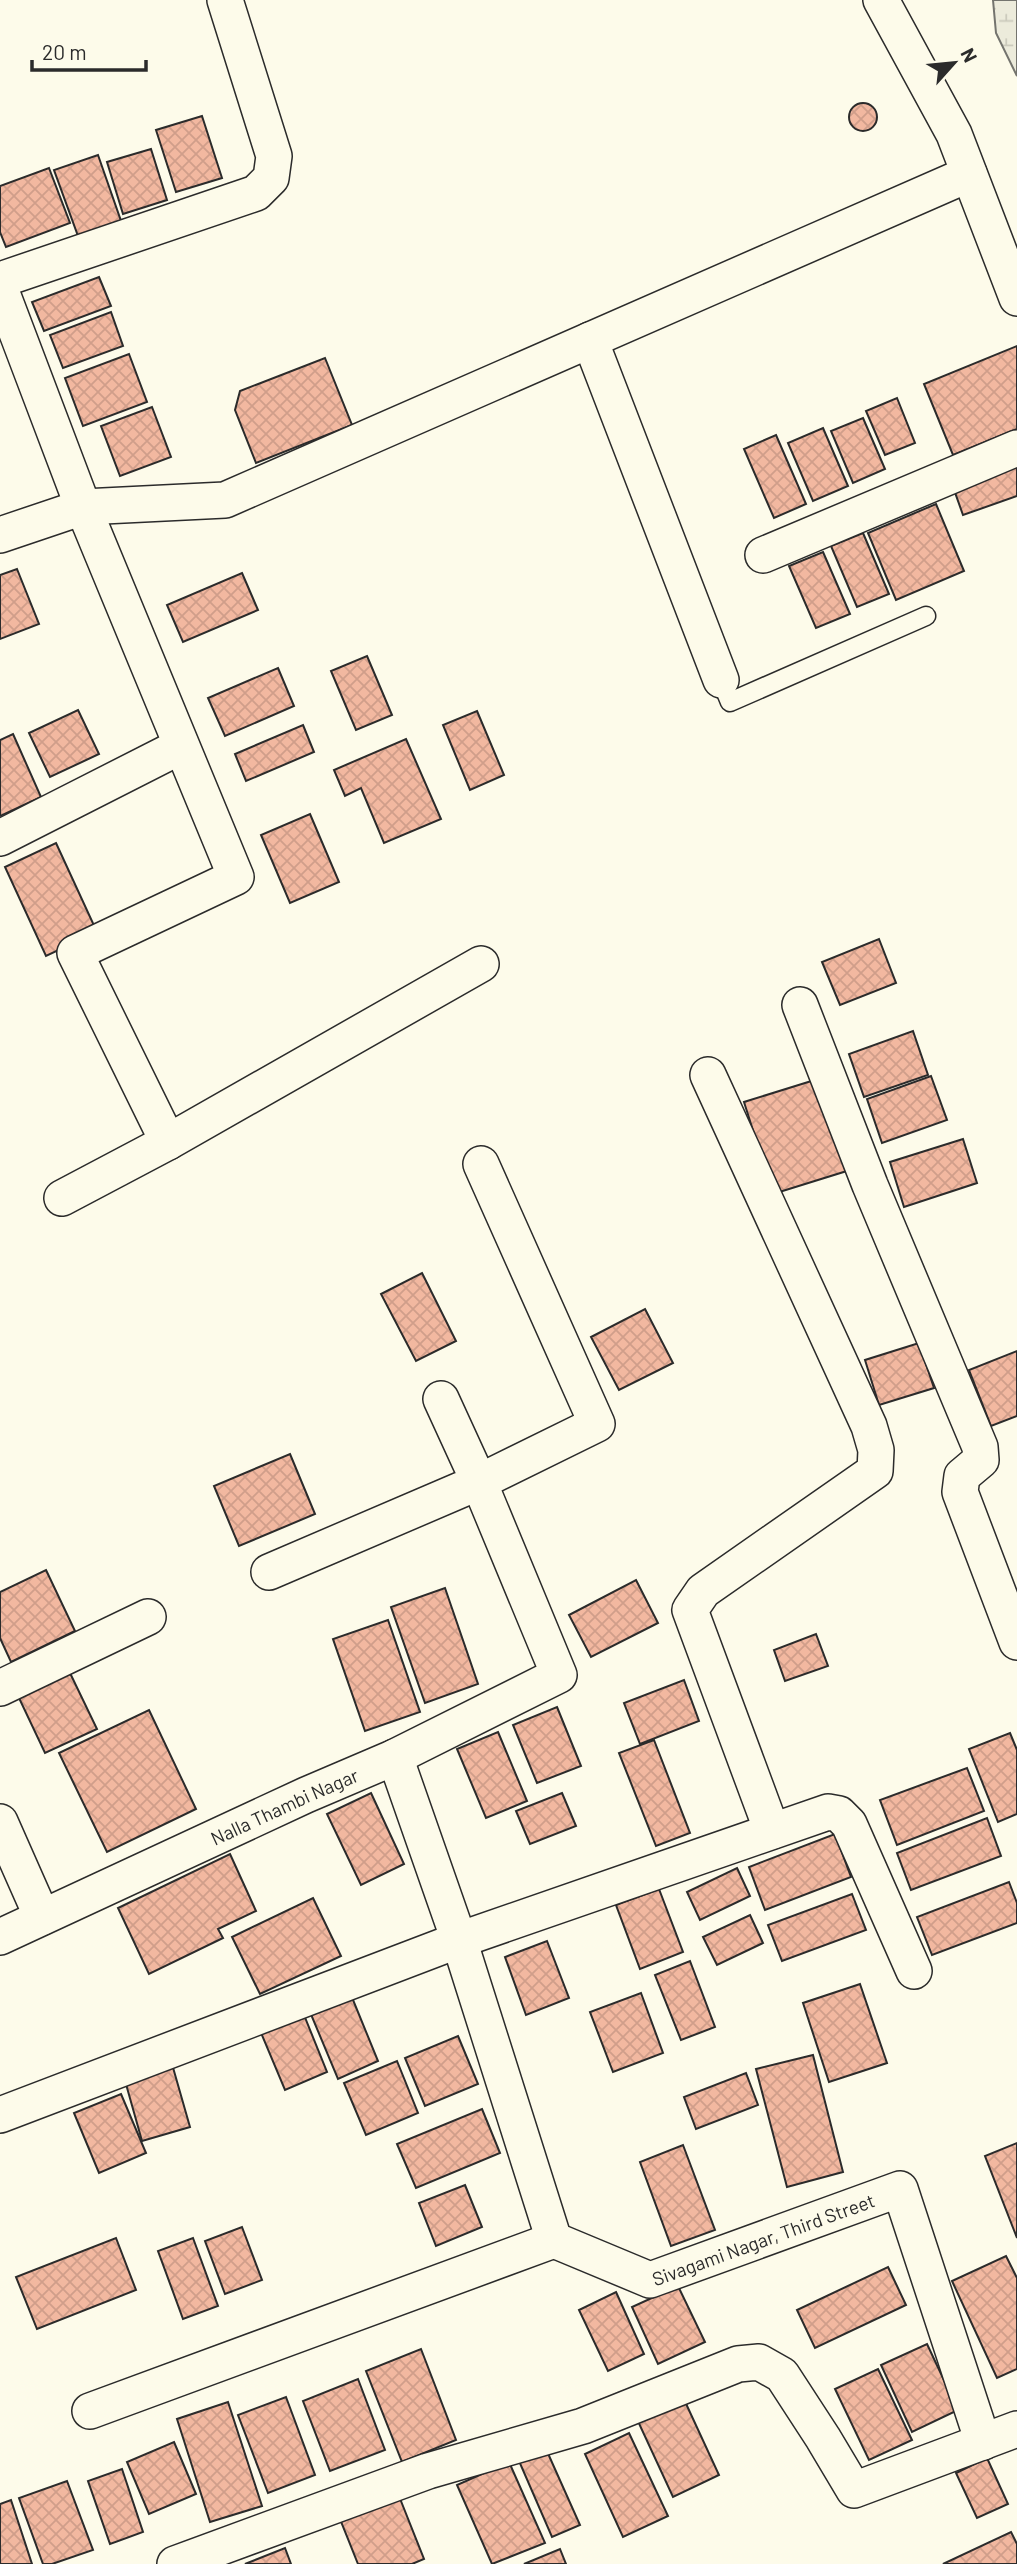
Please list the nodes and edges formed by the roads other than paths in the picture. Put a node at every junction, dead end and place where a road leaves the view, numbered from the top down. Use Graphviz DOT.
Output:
graph roads {
  1 [pos="225,0"];
  2 [pos="881,0"];
  3 [pos="969,174"];
  4 [pos="0,280"];
  5 [pos="0,288"];
  6 [pos="1017,298"];
  7 [pos="590,340"];
  8 [pos="1017,448"];
  9 [pos="83,507"];
  10 [pos="0,535"];
  11 [pos="763,555"];
  12 [pos="926,616"];
  13 [pos="721,680"];
  14 [pos="181,746"];
  15 [pos="0,838"];
  16 [pos="481,964"];
  17 [pos="800,1005"];
  18 [pos="708,1075"];
  19 [pos="168,1142"];
  20 [pos="481,1164"];
  21 [pos="62,1198"];
  22 [pos="441,1399"];
  23 [pos="478,1482"];
  24 [pos="268,1572"];
  25 [pos="148,1616"];
  26 [pos="1017,1642"];
  27 [pos="0,1688"];
  28 [pos="395,1757"];
  29 [pos="0,1822"];
  30 [pos="772,1831"];
  31 [pos="42,1917"];
  32 [pos="0,1937"];
  33 [pos="459,1940"];
  34 [pos="914,1971"];
  35 [pos="0,2115"];
  36 [pos="554,2240"];
  37 [pos="90,2411"];
  38 [pos="1017,2429"];
  39 [pos="982,2442"];
  40 [pos="175,2564"];
  1 -- 4 [label="street"];
  2 -- 3 [label="street"];
  3 -- 6 [label="street"];
  3 -- 7 [label="street"];
  5 -- 9 [label="street"];
  7 -- 9 [label="street"];
  7 -- 13 [label="street"];
  8 -- 11 [label="street"];
  9 -- 10 [label="street"];
  9 -- 14 [label="street"];
  12 -- 13 [label="lane"];
  14 -- 15 [label="street"];
  14 -- 19 [label="street"];
  16 -- 19 [label="street"];
  17 -- 26 [label="street"];
  18 -- 30 [label="street"];
  19 -- 21 [label="street"];
  20 -- 23 [label="street"];
  22 -- 23 [label="street"];
  23 -- 24 [label="street"];
  23 -- 28 [label="street, Nalla Thambi Nagar"];
  25 -- 27 [label="street"];
  28 -- 31 [label="street, Nalla Thambi Nagar"];
  28 -- 33 [label="street"];
  29 -- 31 [label="street"];
  30 -- 33 [label="street"];
  30 -- 34 [label="street"];
  31 -- 32 [label="street, Nalla Thambi Nagar"];
  33 -- 35 [label="street"];
  33 -- 36 [label="street"];
  36 -- 37 [label="street"];
  36 -- 39 [label="street, Sivagami Nagar, Third Street"];
  38 -- 39 [label="street"];
  39 -- 40 [label="street"];
}
